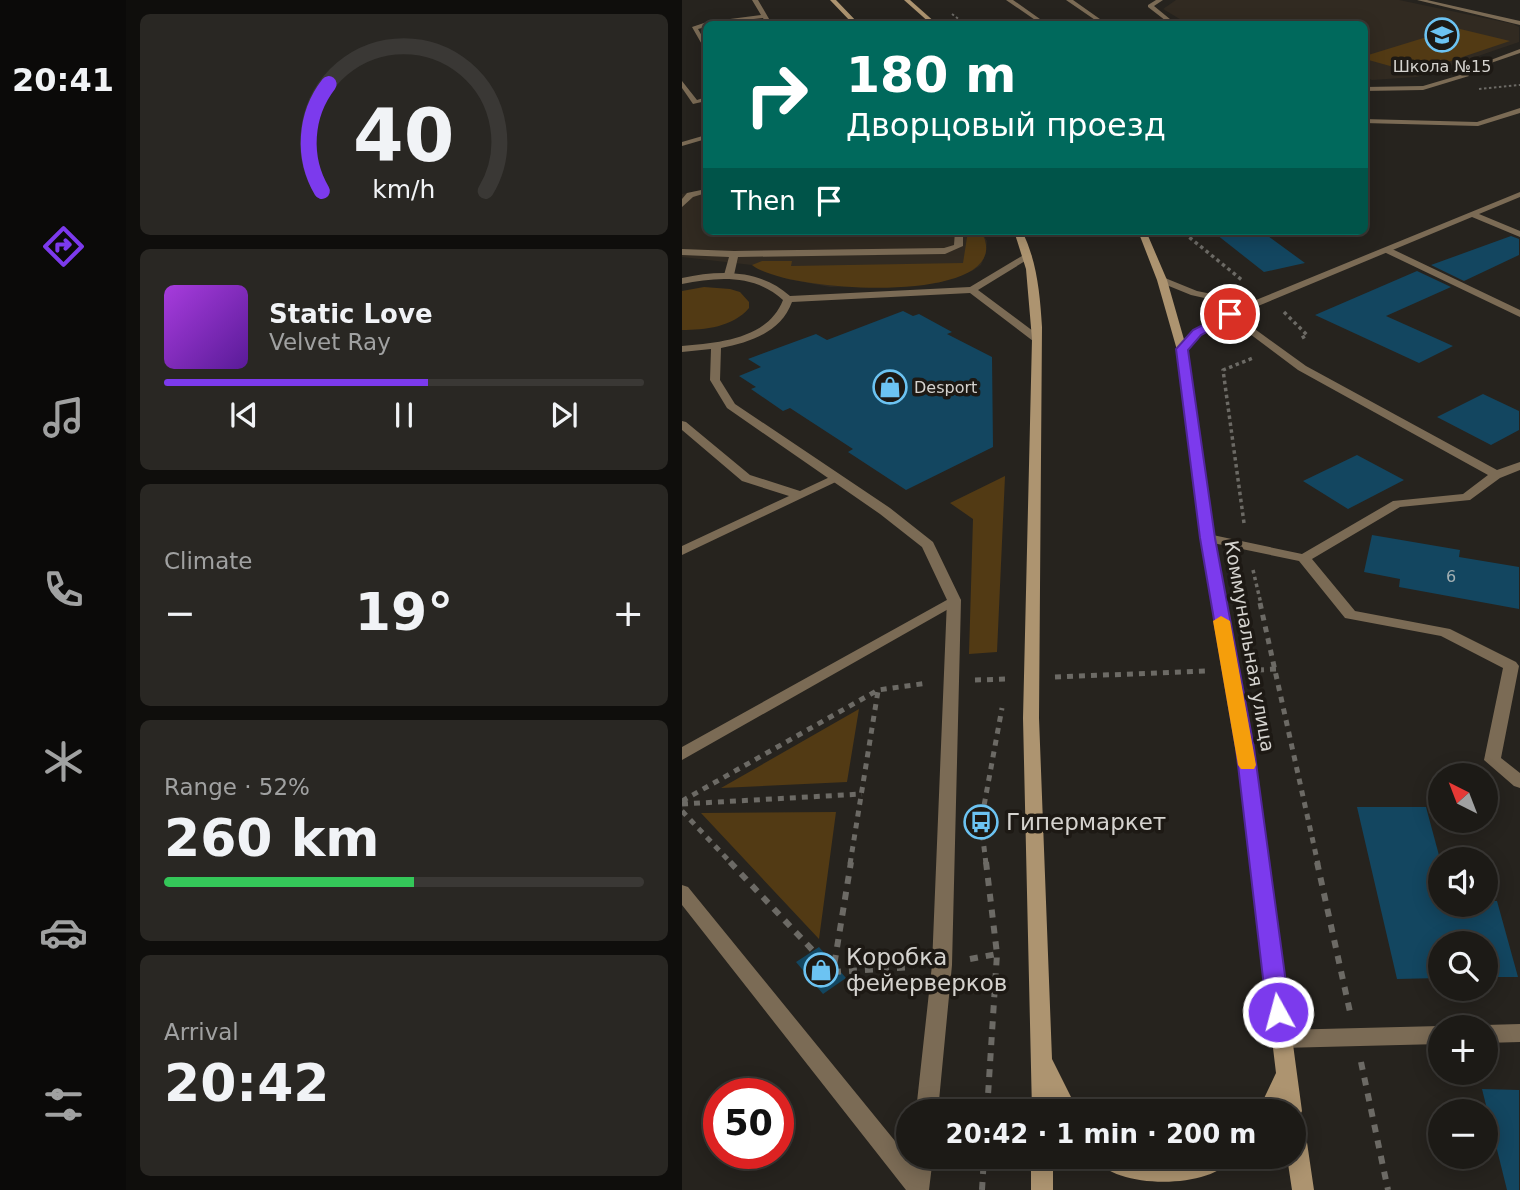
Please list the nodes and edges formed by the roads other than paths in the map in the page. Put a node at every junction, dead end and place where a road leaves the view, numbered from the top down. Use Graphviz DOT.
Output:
graph roads {
  1 [pos="755,0"];
  2 [pos="834,0"];
  3 [pos="907,0"];
  4 [pos="1009,0"];
  5 [pos="1069,0"];
  6 [pos="1160,0"];
  7 [pos="1420,0"];
  8 [pos="764,16"];
  9 [pos="728,21"];
  10 [pos="767,21"];
  11 [pos="853,21"];
  12 [pos="931,21"];
  13 [pos="1040,21"];
  14 [pos="1100,21"];
  15 [pos="1169,21"];
  16 [pos="1520,23"];
  17 [pos="703,25"];
  18 [pos="694,28"];
  19 [pos="682,30"];
  20 [pos="703,42"];
  21 [pos="1520,51"];
  22 [pos="1483,64"];
  23 [pos="1467,75"];
  24 [pos="682,83"];
  25 [pos="1368,89"];
  26 [pos="703,100"];
  27 [pos="1520,110"];
  28 [pos="1368,121"];
  29 [pos="703,138"];
  30 [pos="682,144"];
  31 [pos="703,192"];
  32 [pos="1520,194"];
  33 [pos="682,204"];
  34 [pos="1472,214"];
  35 [pos="1520,234"];
  36 [pos="959,235"];
  37 [pos="1019,235"];
  38 [pos="1144,235"];
  39 [pos="1387,250"];
  40 [pos="682,252"];
  41 [pos="734,254"];
  42 [pos="1027,256"];
  43 [pos="729,275"];
  44 [pos="1162,280"];
  45 [pos="682,281"];
  46 [pos="972,290"];
  47 [pos="788,299"];
  48 [pos="1253,305"];
  49 [pos="1230,314"];
  50 [pos="1520,314"];
  51 [pos="1037,340"];
  52 [pos="715,346"];
  53 [pos="682,349"];
  54 [pos="1182,349"];
  55 [pos="682,424"];
  56 [pos="1520,466"];
  57 [pos="1496,475"];
  58 [pos="836,478"];
  59 [pos="799,495"];
  60 [pos="1208,538"];
  61 [pos="682,551"];
  62 [pos="1304,558"];
  63 [pos="954,600"];
  64 [pos="1515,663"];
  65 [pos="682,754"];
  66 [pos="1520,782"];
  67 [pos="682,892"];
  68 [pos="1520,1033"];
  69 [pos="1498,1034"];
  70 [pos="1428,1035"];
  71 [pos="1281,1039"];
  72 [pos="1043,1061"];
  73 [pos="1286,1074"];
  74 [pos="927,1099"];
  75 [pos="1043,1099"];
  76 [pos="1061,1099"];
  77 [pos="1275,1099"];
  78 [pos="1289,1099"];
  79 [pos="920,1169"];
  80 [pos="1042,1169"];
  81 [pos="1118,1169"];
  82 [pos="1206,1169"];
  83 [pos="1300,1169"];
  84 [pos="918,1188"];
  85 [pos="1042,1190"];
  86 [pos="1303,1190"];
  1 -- 8 [label="street"];
  2 -- 11 [label="main road"];
  3 -- 12 [label="main road"];
  4 -- 13 [label="street"];
  5 -- 14 [label="street"];
  6 -- 15 [label="street"];
  7 -- 16 [label="street"];
  8 -- 9 [label="street"];
  8 -- 10 [label="street"];
  17 -- 18 [label="street"];
  18 -- 19 [label="street"];
  18 -- 20 [label="street"];
  21 -- 22 [label="street"];
  23 -- 25 [label="street"];
  24 -- 26 [label="street"];
  27 -- 28 [label="street"];
  29 -- 30 [label="street"];
  31 -- 33 [label="street"];
  32 -- 34 [label="street"];
  34 -- 35 [label="street"];
  34 -- 39 [label="street"];
  36 -- 41 [label="street"];
  37 -- 42 [label="main road"];
  38 -- 44 [label="main road, Коммунальная улица"];
  39 -- 48 [label="street"];
  39 -- 50 [label="street"];
  40 -- 41 [label="street"];
  41 -- 43 [label="street"];
  42 -- 46 [label="street"];
  42 -- 51 [label="main road"];
  43 -- 45 [label="street"];
  43 -- 47 [label="street"];
  44 -- 48 [label="street"];
  44 -- 54 [label="main road, Коммунальная улица"];
  46 -- 47 [label="street"];
  46 -- 51 [label="street"];
  47 -- 52 [label="street"];
  48 -- 49 [label="street"];
  49 -- 54 [label="street"];
  49 -- 57 [label="street"];
  51 -- 72 [label="main road"];
  52 -- 53 [label="street"];
  52 -- 58 [label="street"];
  54 -- 60 [label="main road, Коммунальная улица"];
  55 -- 59 [label="street"];
  56 -- 57 [label="street"];
  57 -- 62 [label="street"];
  58 -- 59 [label="street"];
  58 -- 63 [label="street"];
  59 -- 61 [label="street"];
  60 -- 62 [label="street"];
  60 -- 71 [label="main road, Коммунальная улица"];
  62 -- 64 [label="street"];
  63 -- 65 [label="street"];
  63 -- 74 [label="street"];
  64 -- 66 [label="street"];
  67 -- 84 [label="street"];
  68 -- 69 [label="street"];
  70 -- 71 [label="street"];
  71 -- 73 [label="main road, Коммунальная улица"];
  72 -- 75 [label="main road"];
  72 -- 76 [label="main road"];
  73 -- 77 [label="main road"];
  73 -- 78 [label="main road, Коммунальная улица"];
  79 -- 84 [label="street"];
  80 -- 85 [label="main road"];
  81 -- 82 [label="main road"];
  83 -- 86 [label="main road"];
}
